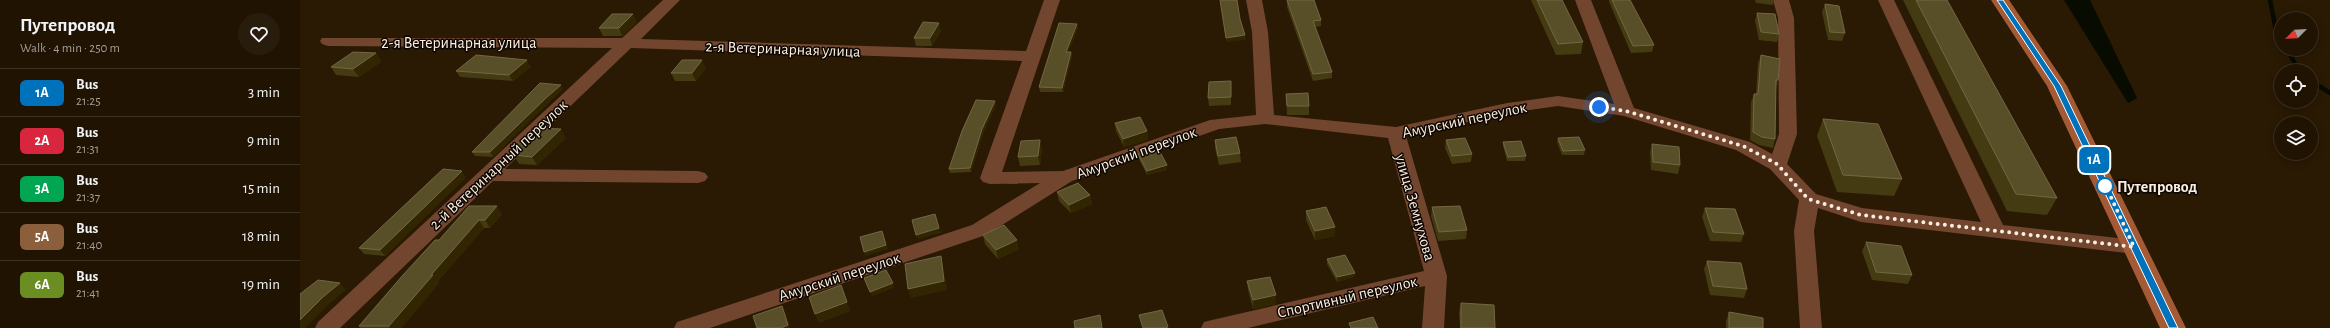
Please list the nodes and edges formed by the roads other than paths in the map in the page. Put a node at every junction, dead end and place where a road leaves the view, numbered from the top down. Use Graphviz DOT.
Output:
graph roads {
  1 [pos="672,0"];
  2 [pos="1052,0"];
  3 [pos="1254,0"];
  4 [pos="1583,0"];
  5 [pos="1781,0"];
  6 [pos="1886,0"];
  7 [pos="2000,0"];
  8 [pos="328,41"];
  9 [pos="626,43"];
  10 [pos="1032,56"];
  11 [pos="1626,111"];
  12 [pos="1265,119"];
  13 [pos="1396,134"];
  14 [pos="1777,164"];
  15 [pos="485,175"];
  16 [pos="698,177"];
  17 [pos="1066,177"];
  18 [pos="1808,199"];
  19 [pos="1995,230"];
  20 [pos="2134,247"];
  21 [pos="1436,276"];
  22 [pos="326,328"];
  23 [pos="686,328"];
  24 [pos="1212,328"];
  25 [pos="1433,328"];
  26 [pos="1811,328"];
  27 [pos="2173,328"];
  1 -- 9 [label="street, 2-й Ветеринарный переулок"];
  2 -- 10 [label="street"];
  3 -- 12 [label="street"];
  4 -- 11 [label="street"];
  5 -- 14 [label="street"];
  6 -- 19 [label="street"];
  7 -- 20 [label="main road"];
  8 -- 9 [label="street, 2-я Ветеринарная улица"];
  9 -- 10 [label="street, 2-я Ветеринарная улица"];
  9 -- 15 [label="street, 2-й Ветеринарный переулок"];
  10 -- 17 [label="street"];
  11 -- 13 [label="street, Амурский переулок"];
  11 -- 14 [label="street, Амурский переулок"];
  12 -- 13 [label="street, Амурский переулок"];
  12 -- 17 [label="street, Амурский переулок"];
  13 -- 21 [label="street, улица Земнухова"];
  14 -- 18 [label="street, Амурский переулок"];
  15 -- 16 [label="street"];
  15 -- 22 [label="street, 2-й Ветеринарный переулок"];
  17 -- 23 [label="street, Амурский переулок"];
  18 -- 19 [label="street"];
  18 -- 26 [label="street"];
  19 -- 20 [label="street"];
  20 -- 27 [label="main road"];
  21 -- 24 [label="street, Спортивный переулок"];
  21 -- 25 [label="street, улица Земнухова"];
}
